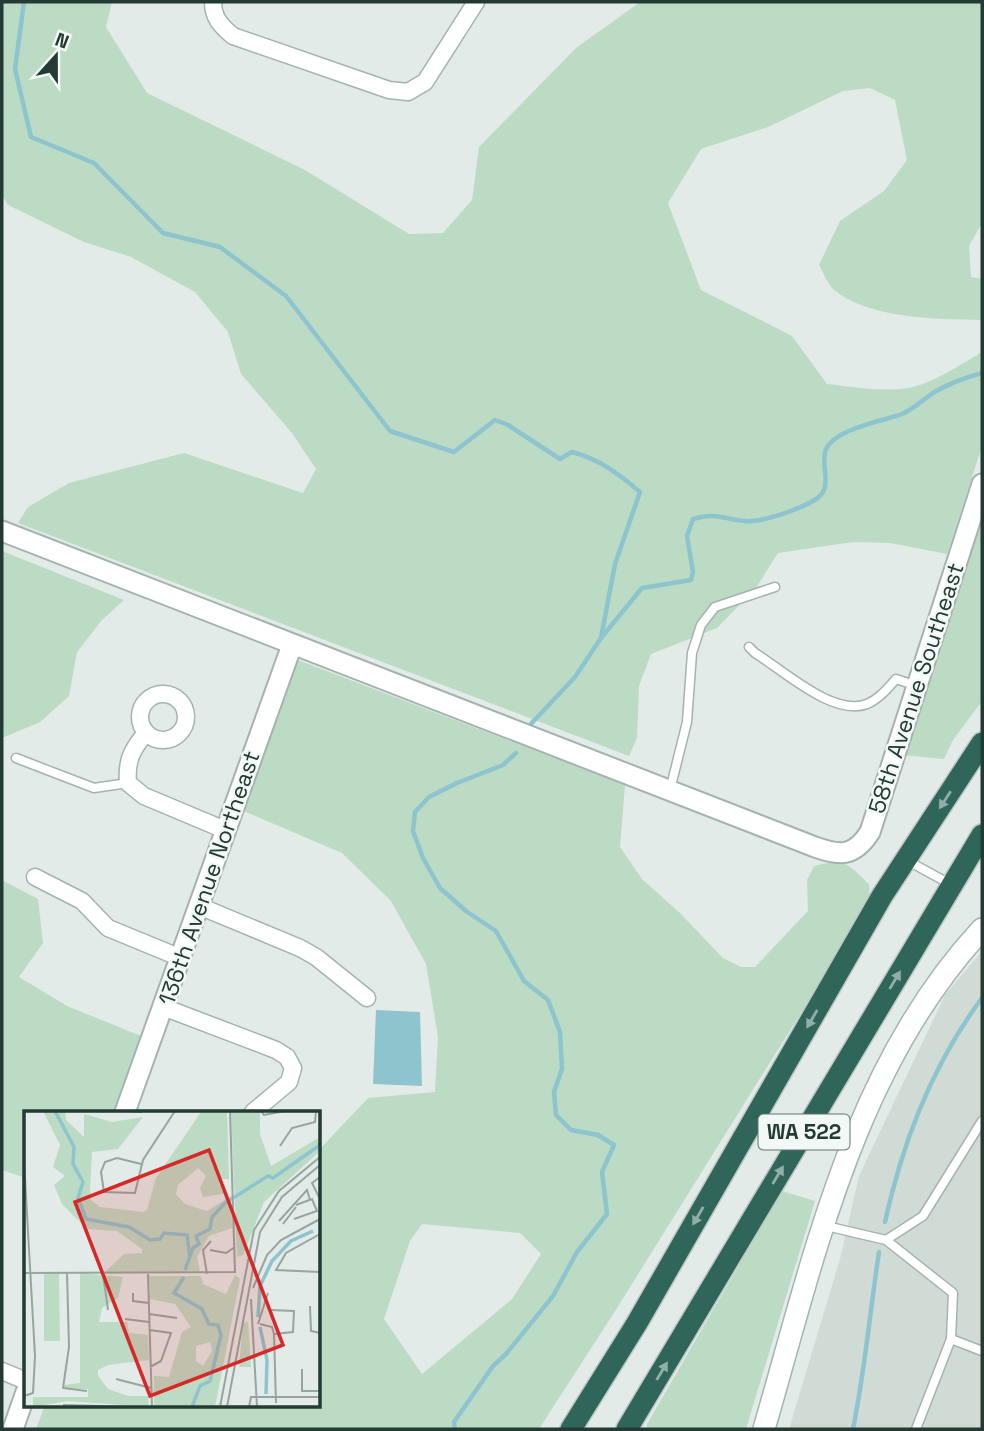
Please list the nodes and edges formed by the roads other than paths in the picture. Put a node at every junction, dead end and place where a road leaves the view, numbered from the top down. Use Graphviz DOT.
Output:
graph roads {
  1 [pos="214,2"];
  2 [pos="476,2"];
  3 [pos="982,484"];
  4 [pos="2,534"];
  5 [pos="775,587"];
  6 [pos="292,645"];
  7 [pos="749,647"];
  8 [pos="917,686"];
  9 [pos="146,733"];
  10 [pos="982,743"];
  11 [pos="16,758"];
  12 [pos="128,783"];
  13 [pos="670,790"];
  14 [pos="225,830"];
  15 [pos="982,835"];
  16 [pos="906,860"];
  17 [pos="35,877"];
  18 [pos="952,885"];
  19 [pos="199,906"];
  20 [pos="982,929"];
  21 [pos="181,958"];
  22 [pos="368,998"];
  23 [pos="163,1007"];
  24 [pos="125,1111"];
  25 [pos="254,1111"];
  26 [pos="982,1121"];
  27 [pos="823,1225"];
  28 [pos="886,1240"];
  29 [pos="951,1339"];
  30 [pos="982,1351"];
  31 [pos="2,1371"];
  32 [pos="24,1380"];
  33 [pos="24,1398"];
  34 [pos="13,1429"];
  35 [pos="571,1429"];
  36 [pos="627,1429"];
  37 [pos="764,1429"];
  38 [pos="916,1429"];
  1 -- 2 [label="street"];
  3 -- 8 [label="street, 58th Avenue Southeast"];
  4 -- 6 [label="street"];
  5 -- 13 [label="lane"];
  6 -- 13 [label="street"];
  6 -- 14 [label="street, 136th Avenue Northeast"];
  7 -- 8 [label="lane"];
  8 -- 13 [label="street, 58th Avenue Southeast"];
  9 -- 12 [label="street"];
  10 -- 16 [label="highway, WA 522, one-way"];
  11 -- 12 [label="lane"];
  12 -- 14 [label="street"];
  14 -- 19 [label="street, 136th Avenue Northeast"];
  15 -- 18 [label="highway, WA 522"];
  16 -- 18 [label="lane"];
  16 -- 35 [label="highway, WA 522, one-way"];
  17 -- 21 [label="street"];
  36 -- 18 [label="highway, WA 522, one-way"];
  19 -- 21 [label="street, 136th Avenue Northeast"];
  19 -- 22 [label="street"];
  20 -- 27 [label="main road"];
  21 -- 23 [label="street, 136th Avenue Northeast"];
  23 -- 24 [label="street, 136th Avenue Northeast"];
  23 -- 25 [label="street"];
  26 -- 28 [label="lane"];
  27 -- 28 [label="lane"];
  27 -- 37 [label="main road"];
  28 -- 29 [label="lane"];
  29 -- 30 [label="lane"];
  29 -- 38 [label="lane"];
  31 -- 32 [label="street"];
  33 -- 34 [label="street"];
}
